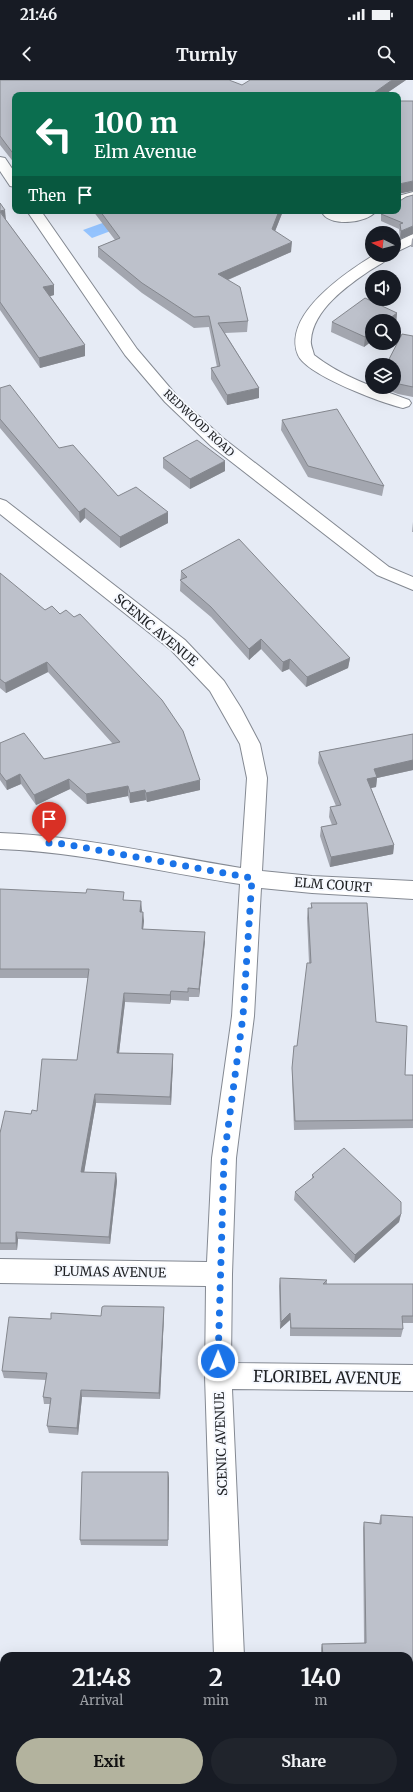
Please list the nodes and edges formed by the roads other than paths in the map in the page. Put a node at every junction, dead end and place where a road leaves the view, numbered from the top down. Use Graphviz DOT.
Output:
graph roads {
  1 [pos="0,161"];
  2 [pos="12,176"];
  3 [pos="413,196"];
  4 [pos="401,200"];
  5 [pos="36,214"];
  6 [pos="330,214"];
  7 [pos="358,214"];
  8 [pos="413,238"];
  9 [pos="401,245"];
  10 [pos="374,262"];
  11 [pos="403,404"];
  12 [pos="0,505"];
  13 [pos="413,584"];
  14 [pos="0,841"];
  15 [pos="252,878"];
  16 [pos="413,890"];
  17 [pos="0,1270"];
  18 [pos="219,1274"];
  19 [pos="218,1376"];
  20 [pos="413,1378"];
  21 [pos="229,1652"];
  1 -- 2 [label="street"];
  3 -- 4 [label="street"];
  5 -- 13 [label="street, REDWOOD ROAD"];
  6 -- 7 [label="street"];
  8 -- 9 [label="street"];
  10 -- 11 [label="street"];
  12 -- 15 [label="street, SCENIC AVENUE"];
  14 -- 15 [label="street, ELM COURT"];
  15 -- 16 [label="street, ELM COURT"];
  15 -- 18 [label="street, SCENIC AVENUE"];
  17 -- 18 [label="street, PLUMAS AVENUE"];
  18 -- 19 [label="street, SCENIC AVENUE"];
  19 -- 20 [label="street, FLORIBEL AVENUE"];
  19 -- 21 [label="street, SCENIC AVENUE"];
}
